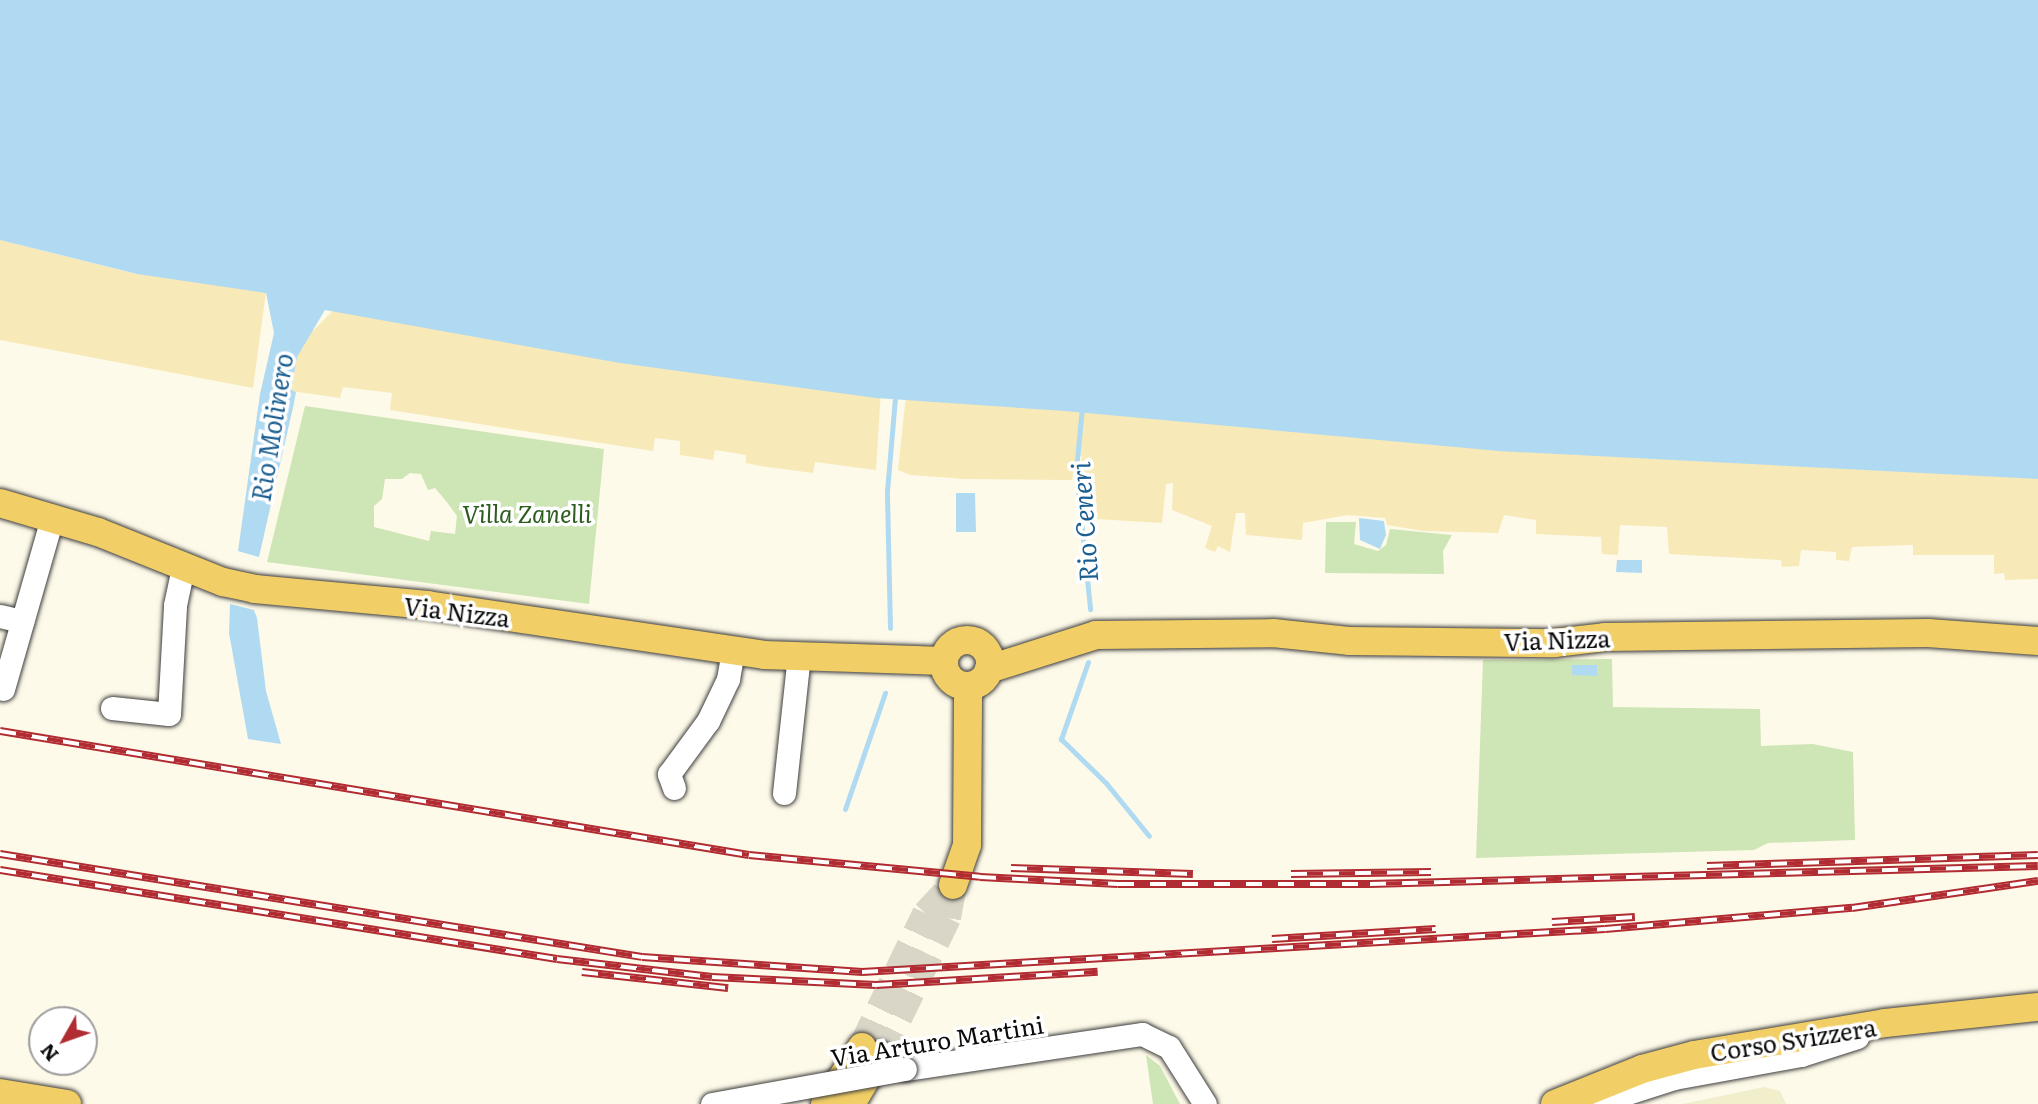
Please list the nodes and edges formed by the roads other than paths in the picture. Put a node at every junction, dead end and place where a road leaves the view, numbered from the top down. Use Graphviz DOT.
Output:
graph roads {
  1 [pos="0,503"];
  2 [pos="52,518"];
  3 [pos="44,546"];
  4 [pos="183,567"];
  5 [pos="11,618"];
  6 [pos="2038,641"];
  7 [pos="28,647"];
  8 [pos="733,650"];
  9 [pos="799,656"];
  10 [pos="943,661"];
  11 [pos="981,669"];
  12 [pos="2,689"];
  13 [pos="112,708"];
  14 [pos="674,789"];
  15 [pos="784,793"];
  16 [pos="953,885"];
  17 [pos="2038,1007"];
  18 [pos="1885,1023"];
  19 [pos="0,1093"];
  20 [pos="67,1104"];
  21 [pos="712,1104"];
  22 [pos="825,1104"];
  23 [pos="851,1104"];
  24 [pos="1205,1104"];
  25 [pos="1555,1104"];
  26 [pos="1593,1104"];
  1 -- 2 [label="main road, Via Nizza"];
  2 -- 3 [label="street"];
  2 -- 4 [label="main road, Via Nizza"];
  3 -- 5 [label="street"];
  3 -- 7 [label="street"];
  4 -- 8 [label="main road, Via Nizza"];
  4 -- 13 [label="street"];
  5 -- 12 [label="street"];
  6 -- 11 [label="main road, Via Nizza"];
  8 -- 9 [label="main road, Via Nizza"];
  8 -- 14 [label="street"];
  9 -- 10 [label="main road, Via Nizza"];
  9 -- 15 [label="street"];
  10 -- 11 [label="main road"];
  10 -- 11 [label="main road"];
  11 -- 16 [label="main road"];
  17 -- 18 [label="main road, Corso Svizzera"];
  18 -- 25 [label="main road, Corso Svizzera"];
  18 -- 26 [label="street"];
  19 -- 20 [label="main road"];
  21 -- 24 [label="street, Via Arturo Martini, bridge"];
  22 -- 23 [label="main road"];
}
